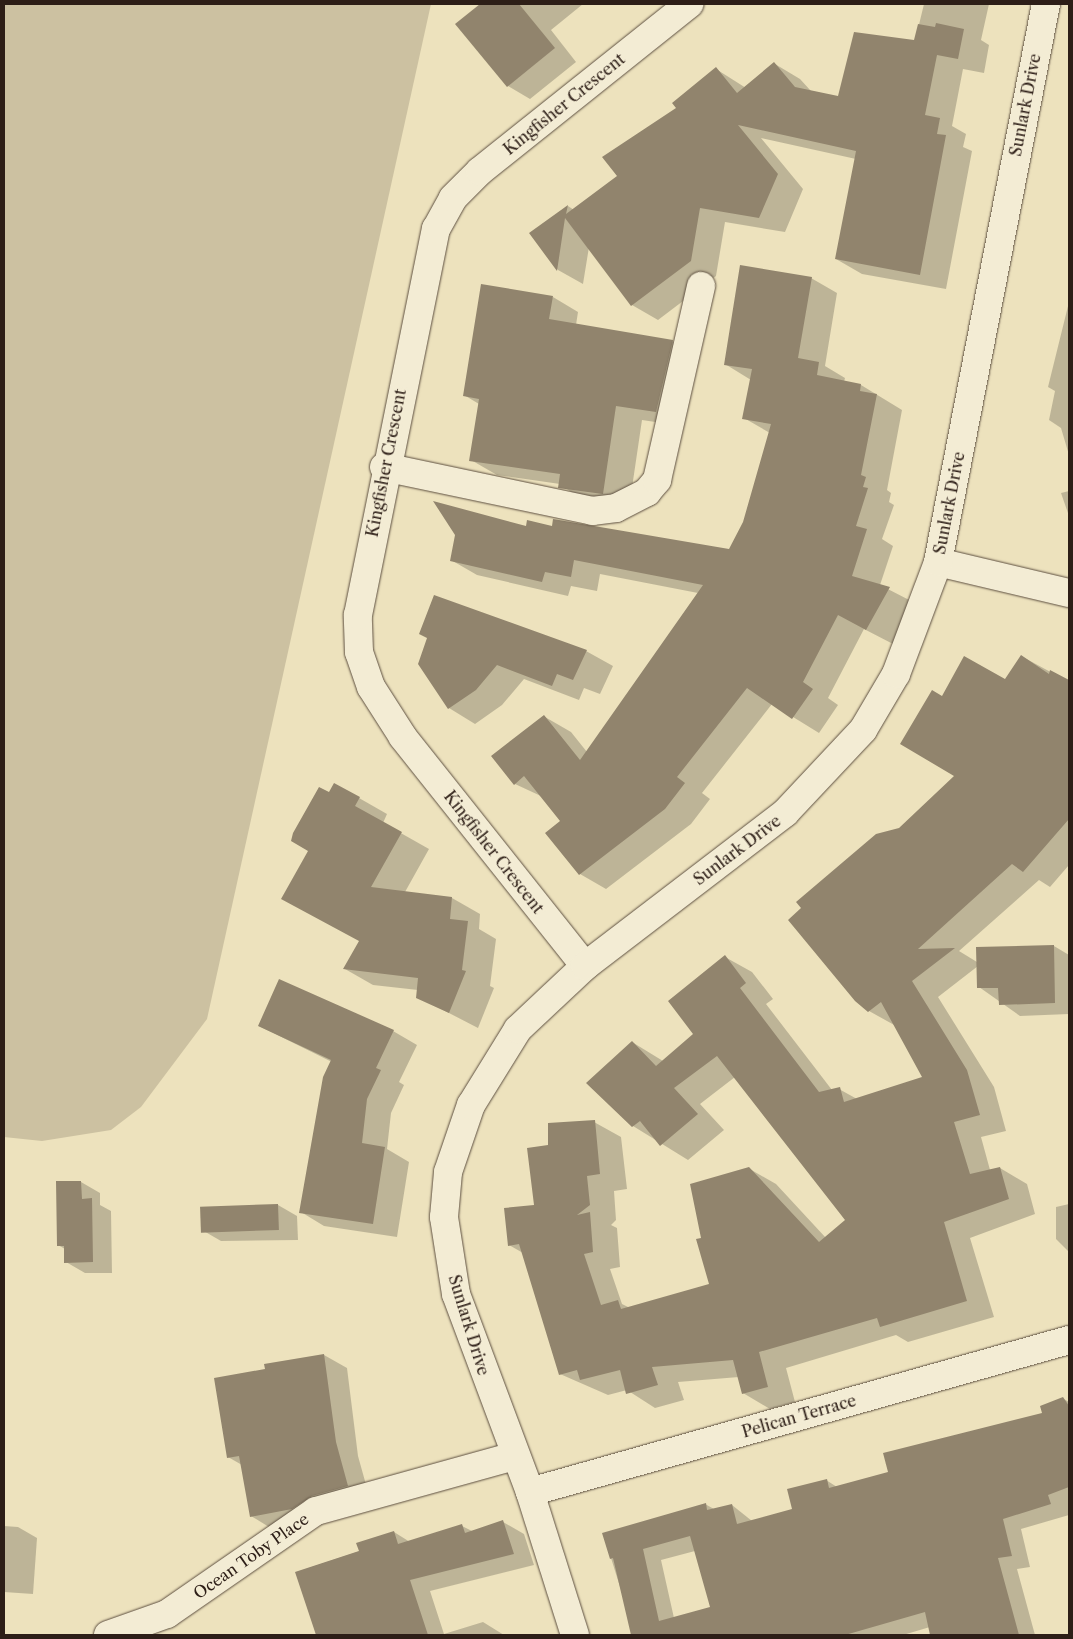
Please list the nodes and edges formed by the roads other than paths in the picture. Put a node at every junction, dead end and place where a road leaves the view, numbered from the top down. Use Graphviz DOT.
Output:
graph roads {
  1 [pos="689,4"];
  2 [pos="1046,4"];
  3 [pos="701,286"];
  4 [pos="384,467"];
  5 [pos="938,562"];
  6 [pos="1069,593"];
  7 [pos="585,966"];
  8 [pos="1069,1340"];
  9 [pos="514,1456"];
  10 [pos="530,1492"];
  11 [pos="108,1635"];
  12 [pos="575,1635"];
  1 -- 4 [label="street, Kingfisher Crescent"];
  2 -- 5 [label="street, Sunlark Drive"];
  3 -- 4 [label="street"];
  4 -- 7 [label="street, Kingfisher Crescent"];
  5 -- 6 [label="street"];
  5 -- 7 [label="street, Sunlark Drive"];
  7 -- 9 [label="street, Sunlark Drive"];
  8 -- 10 [label="street, Pelican Terrace"];
  9 -- 10 [label="street, Sunlark Drive"];
  9 -- 11 [label="street, Ocean Toby Place"];
  10 -- 12 [label="street, Sunlark Drive"];
}
